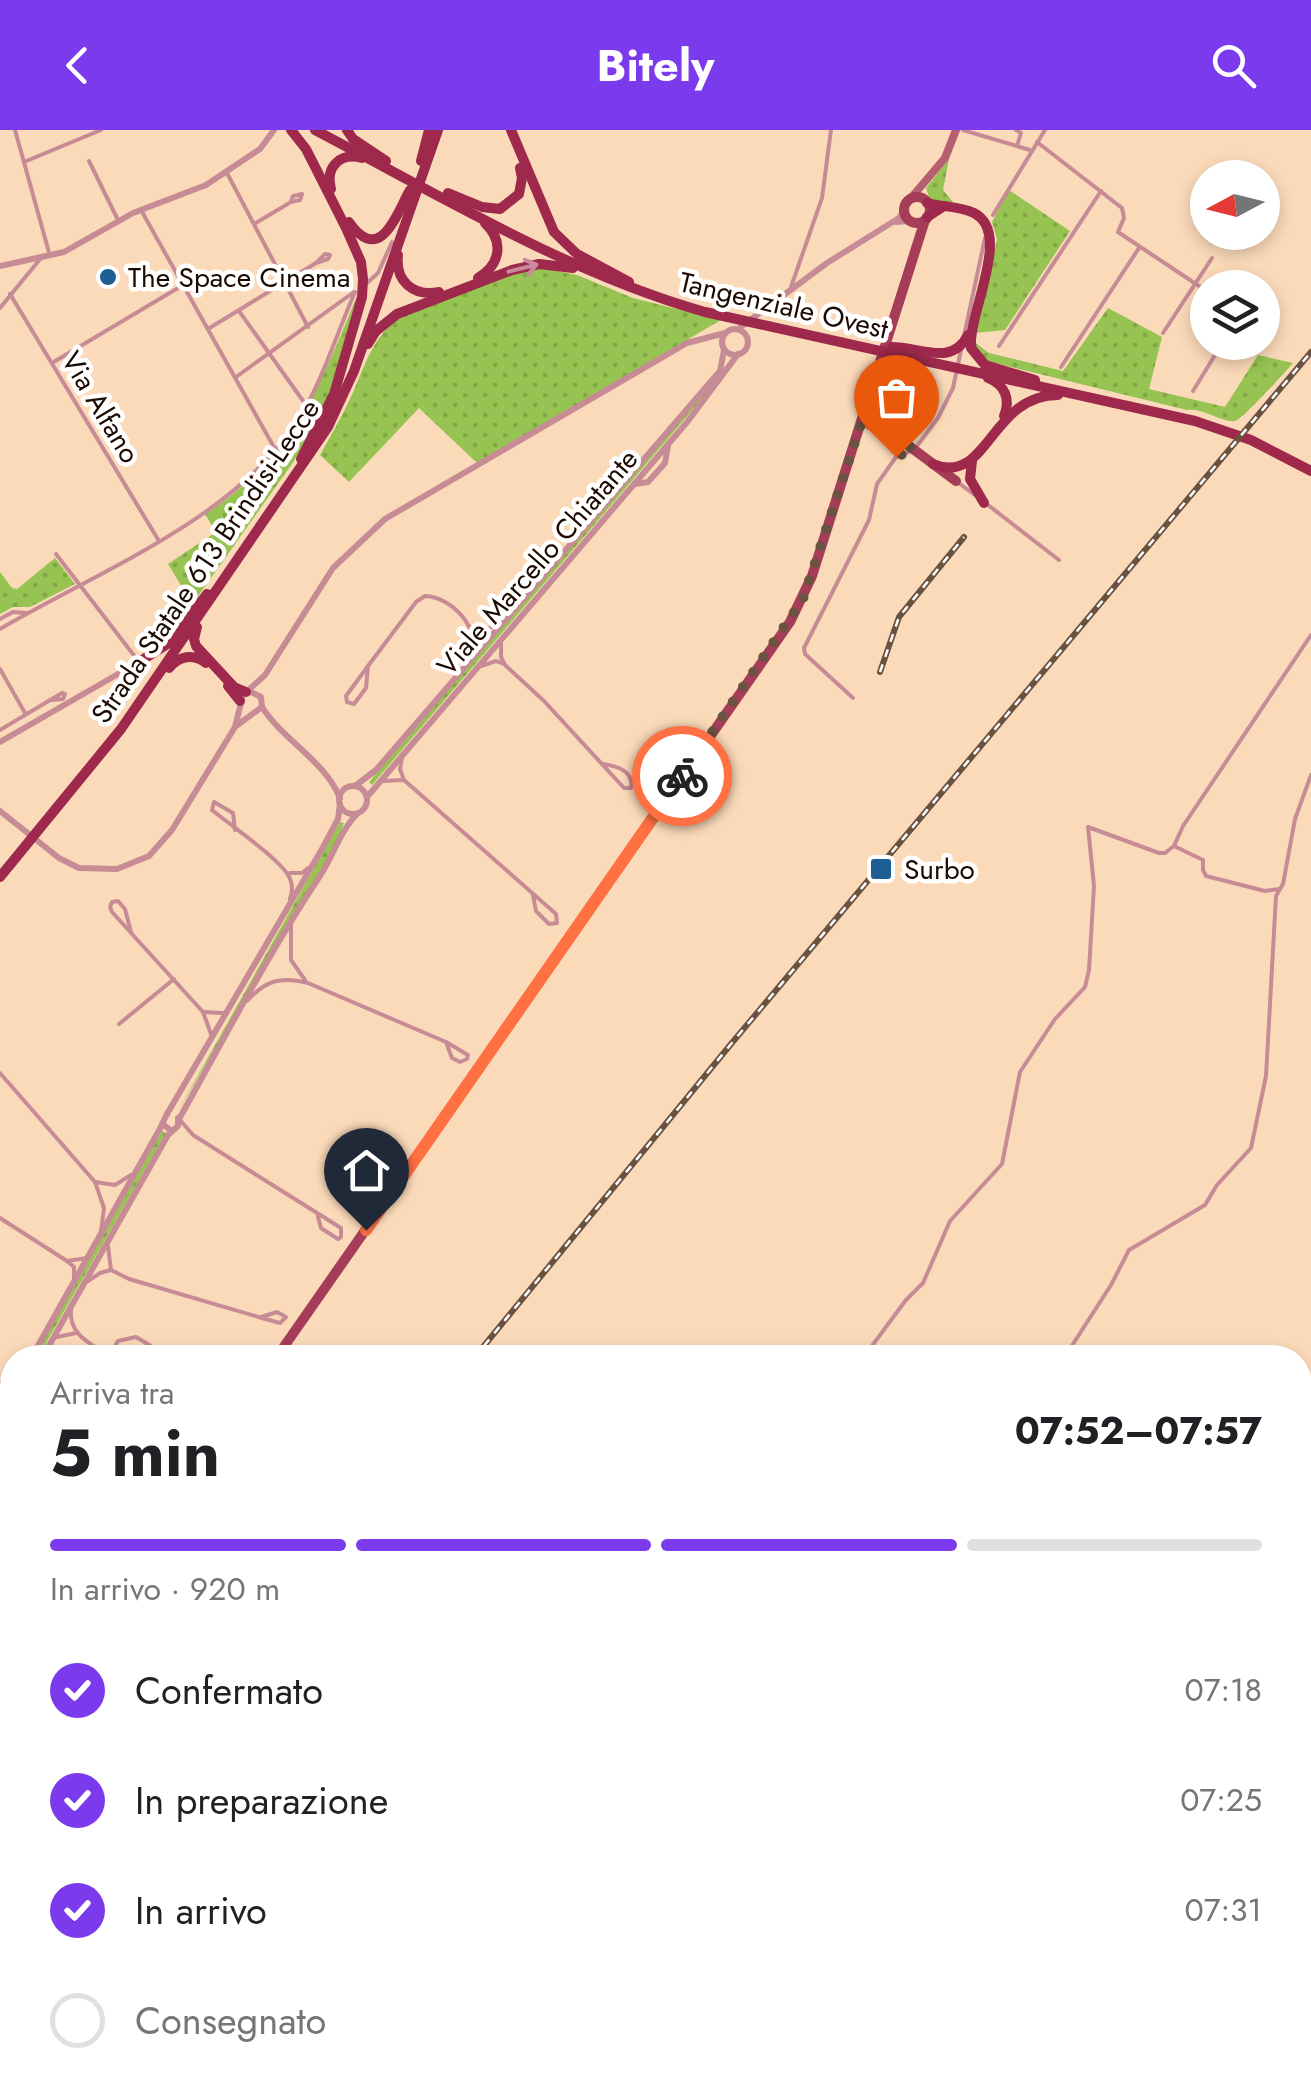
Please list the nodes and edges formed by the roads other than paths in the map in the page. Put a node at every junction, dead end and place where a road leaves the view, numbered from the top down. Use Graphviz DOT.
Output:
graph roads {
  1 [pos="15,130"];
  2 [pos="101,130"];
  3 [pos="274,130"];
  4 [pos="292,130"];
  5 [pos="316,130"];
  6 [pos="326,130"];
  7 [pos="347,130"];
  8 [pos="435,130"];
  9 [pos="508,130"];
  10 [pos="831,130"];
  11 [pos="959,130"];
  12 [pos="1016,130"];
  13 [pos="1045,130"];
  14 [pos="1037,142"];
  15 [pos="1017,146"];
  16 [pos="1030,150"];
  17 [pos="89,161"];
  18 [pos="424,161"];
  19 [pos="24,162"];
  20 [pos="389,166"];
  21 [pos="227,173"];
  22 [pos="928,178"];
  23 [pos="410,190"];
  24 [pos="1101,192"];
  25 [pos="447,195"];
  26 [pos="912,198"];
  27 [pos="291,202"];
  28 [pos="927,202"];
  29 [pos="412,204"];
  30 [pos="945,206"];
  31 [pos="142,210"];
  32 [pos="993,215"];
  33 [pos="916,218"];
  34 [pos="118,220"];
  35 [pos="254,224"];
  36 [pos="986,233"];
  37 [pos="392,242"];
  38 [pos="1139,248"];
  39 [pos="46,257"];
  40 [pos="1212,258"];
  41 [pos="0,263"];
  42 [pos="316,263"];
  43 [pos="797,270"];
  44 [pos="1204,270"];
  45 [pos="810,276"];
  46 [pos="1190,281"];
  47 [pos="284,282"];
  48 [pos="629,282"];
  49 [pos="184,285"];
  50 [pos="1190,290"];
  51 [pos="790,291"];
  52 [pos="355,292"];
  53 [pos="10,294"];
  54 [pos="644,294"];
  55 [pos="0,308"];
  56 [pos="705,309"];
  57 [pos="239,311"];
  58 [pos="760,313"];
  59 [pos="308,327"];
  60 [pos="208,329"];
  61 [pos="738,329"];
  62 [pos="971,330"];
  63 [pos="725,333"];
  64 [pos="1162,333"];
  65 [pos="746,336"];
  66 [pos="697,339"];
  67 [pos="999,346"];
  68 [pos="723,347"];
  69 [pos="892,348"];
  70 [pos="269,354"];
  71 [pos="738,354"];
  72 [pos="1212,360"];
  73 [pos="52,363"];
  74 [pos="1061,367"];
  75 [pos="962,368"];
  76 [pos="236,378"];
  77 [pos="875,378"];
  78 [pos="1036,380"];
  79 [pos="1194,391"];
  80 [pos="342,399"];
  81 [pos="306,405"];
  82 [pos="1133,406"];
  83 [pos="1177,414"];
  84 [pos="864,415"];
  85 [pos="880,416"];
  86 [pos="999,426"];
  87 [pos="892,434"];
  88 [pos="275,449"];
  89 [pos="914,450"];
  90 [pos="301,458"];
  91 [pos="849,460"];
  92 [pos="933,464"];
  93 [pos="969,465"];
  94 [pos="1311,468"];
  95 [pos="956,481"];
  96 [pos="984,503"];
  97 [pos="159,541"];
  98 [pos="56,554"];
  99 [pos="1059,560"];
  100 [pos="228,575"];
  101 [pos="80,584"];
  102 [pos="207,594"];
  103 [pos="28,613"];
  104 [pos="0,619"];
  105 [pos="502,622"];
  106 [pos="470,627"];
  107 [pos="0,629"];
  108 [pos="1311,635"];
  109 [pos="504,636"];
  110 [pos="139,662"];
  111 [pos="468,662"];
  112 [pos="505,664"];
  113 [pos="368,666"];
  114 [pos="0,670"];
  115 [pos="473,672"];
  116 [pos="265,675"];
  117 [pos="244,697"];
  118 [pos="262,697"];
  119 [pos="853,698"];
  120 [pos="52,700"];
  121 [pos="139,703"];
  122 [pos="258,711"];
  123 [pos="26,714"];
  124 [pos="234,726"];
  125 [pos="0,730"];
  126 [pos="0,742"];
  127 [pos="405,750"];
  128 [pos="603,764"];
  129 [pos="1311,775"];
  130 [pos="328,778"];
  131 [pos="404,780"];
  132 [pos="378,782"];
  133 [pos="352,786"];
  134 [pos="367,796"];
  135 [pos="340,801"];
  136 [pos="0,811"];
  137 [pos="357,814"];
  138 [pos="236,830"];
  139 [pos="1174,846"];
  140 [pos="322,849"];
  141 [pos="0,867"];
  142 [pos="286,871"];
  143 [pos="0,877"];
  144 [pos="1280,889"];
  145 [pos="533,895"];
  146 [pos="289,908"];
  147 [pos="292,921"];
  148 [pos="131,932"];
  149 [pos="174,979"];
  150 [pos="308,984"];
  151 [pos="246,1003"];
  152 [pos="231,1008"];
  153 [pos="203,1012"];
  154 [pos="119,1024"];
  155 [pos="446,1042"];
  156 [pos="207,1050"];
  157 [pos="0,1073"];
  158 [pos="167,1114"];
  159 [pos="179,1119"];
  160 [pos="162,1124"];
  161 [pos="172,1130"];
  162 [pos="193,1135"];
  163 [pos="138,1170"];
  164 [pos="95,1182"];
  165 [pos="317,1213"];
  166 [pos="0,1218"];
  167 [pos="100,1236"];
  168 [pos="109,1240"];
  169 [pos="87,1258"];
  170 [pos="68,1260"];
  171 [pos="112,1270"];
  172 [pos="74,1281"];
  173 [pos="82,1286"];
  174 [pos="72,1305"];
  175 [pos="260,1318"];
  176 [pos="76,1334"];
  177 [pos="51,1341"];
  178 [pos="38,1345"];
  179 [pos="49,1345"];
  180 [pos="92,1345"];
  181 [pos="116,1345"];
  182 [pos="149,1345"];
  183 [pos="285,1345"];
  184 [pos="872,1345"];
  185 [pos="1072,1345"];
  1 -- 19 [label="street"];
  2 -- 19 [label="street"];
  3 -- 21 [label="street"];
  4 -- 90 [label="highway"];
  5 -- 20 [label="highway"];
  6 -- 20 [label="highway"];
  7 -- 20 [label="highway"];
  8 -- 18 [label="highway"];
  9 -- 25 [label="highway"];
  9 -- 48 [label="highway"];
  10 -- 43 [label="street"];
  11 -- 15 [label="street"];
  11 -- 22 [label="main road"];
  12 -- 15 [label="street"];
  13 -- 14 [label="street"];
  14 -- 16 [label="street"];
  14 -- 24 [label="street"];
  15 -- 16 [label="street"];
  16 -- 32 [label="street"];
  17 -- 34 [label="street"];
  18 -- 23 [label="highway, Strada Statale 613 Brindisi-Lecce"];
  18 -- 29 [label="highway, Strada Statale 613 Brindisi-Lecce"];
  19 -- 39 [label="street"];
  20 -- 23 [label="highway"];
  20 -- 25 [label="highway, Tangenziale Ovest"];
  21 -- 31 [label="street"];
  21 -- 35 [label="street"];
  22 -- 26 [label="main road"];
  22 -- 28 [label="main road"];
  23 -- 37 [label="highway, Strada Statale 613 Brindisi-Lecce"];
  24 -- 38 [label="street"];
  24 -- 67 [label="street"];
  25 -- 29 [label="highway"];
  25 -- 48 [label="highway, Tangenziale Ovest"];
  25 -- 54 [label="highway, Tangenziale Ovest"];
  26 -- 28 [label="main road"];
  26 -- 33 [label="main road"];
  27 -- 35 [label="street"];
  28 -- 30 [label="highway"];
  28 -- 33 [label="main road"];
  29 -- 80 [label="highway, Strada Statale 613 Brindisi-Lecce"];
  30 -- 33 [label="highway"];
  30 -- 62 [label="highway"];
  31 -- 34 [label="street"];
  31 -- 49 [label="street"];
  33 -- 45 [label="street"];
  33 -- 77 [label="main road"];
  34 -- 39 [label="street"];
  35 -- 47 [label="street"];
  36 -- 89 [label="street"];
  37 -- 52 [label="street"];
  37 -- 90 [label="highway, Strada Statale 613 Brindisi-Lecce"];
  38 -- 46 [label="street"];
  38 -- 74 [label="street"];
  39 -- 41 [label="street"];
  39 -- 53 [label="street"];
  40 -- 44 [label="street"];
  42 -- 47 [label="street"];
  43 -- 45 [label="street"];
  43 -- 51 [label="street"];
  45 -- 51 [label="street"];
  47 -- 57 [label="street"];
  47 -- 59 [label="street"];
  48 -- 56 [label="highway, Tangenziale Ovest"];
  49 -- 60 [label="street"];
  49 -- 73 [label="street"];
  50 -- 64 [label="street"];
  51 -- 58 [label="street"];
  52 -- 59 [label="street"];
  52 -- 81 [label="street"];
  53 -- 55 [label="street"];
  53 -- 73 [label="street, Via Alfano"];
  54 -- 56 [label="highway, Tangenziale Ovest"];
  80 -- 54 [label="highway, one-way"];
  56 -- 69 [label="highway, Tangenziale Ovest"];
  56 -- 75 [label="highway, Tangenziale Ovest"];
  57 -- 60 [label="street"];
  57 -- 70 [label="street"];
  58 -- 61 [label="street"];
  58 -- 65 [label="street, Viale Marcello Chiatante"];
  59 -- 70 [label="street"];
  60 -- 76 [label="street"];
  61 -- 63 [label="street"];
  61 -- 65 [label="street"];
  62 -- 69 [label="highway"];
  62 -- 78 [label="highway"];
  63 -- 66 [label="street"];
  63 -- 68 [label="street, Viale Marcello Chiatante"];
  65 -- 71 [label="street, Viale Marcello Chiatante"];
  66 -- 68 [label="street"];
  66 -- 116 [label="street"];
  68 -- 71 [label="street"];
  68 -- 105 [label="street, Viale Marcello Chiatante"];
  69 -- 75 [label="highway, Tangenziale Ovest"];
  70 -- 76 [label="street"];
  70 -- 81 [label="street"];
  71 -- 109 [label="street, Viale Marcello Chiatante"];
  72 -- 79 [label="street"];
  73 -- 97 [label="street, Via Alfano"];
  75 -- 78 [label="highway, Tangenziale Ovest"];
  75 -- 82 [label="highway, Tangenziale Ovest"];
  75 -- 86 [label="highway"];
  76 -- 88 [label="street"];
  77 -- 84 [label="main road"];
  77 -- 85 [label="main road"];
  78 -- 83 [label="highway, Tangenziale Ovest"];
  80 -- 100 [label="highway, Strada Statale 613 Brindisi-Lecce"];
  81 -- 88 [label="street"];
  82 -- 83 [label="highway, Tangenziale Ovest"];
  82 -- 86 [label="highway"];
  83 -- 94 [label="highway, Tangenziale Ovest"];
  84 -- 85 [label="main road"];
  84 -- 87 [label="main road"];
  84 -- 91 [label="main road"];
  85 -- 87 [label="main road"];
  86 -- 93 [label="highway"];
  87 -- 89 [label="main road"];
  87 -- 91 [label="main road"];
  88 -- 97 [label="street"];
  89 -- 92 [label="main road"];
  89 -- 119 [label="street"];
  90 -- 102 [label="highway, Strada Statale 613 Brindisi-Lecce"];
  91 -- 183 [label="main road"];
  92 -- 93 [label="highway"];
  92 -- 95 [label="main road"];
  93 -- 95 [label="highway"];
  93 -- 96 [label="highway"];
  95 -- 96 [label="street"];
  96 -- 99 [label="street"];
  97 -- 101 [label="street"];
  98 -- 101 [label="street"];
  100 -- 117 [label="highway"];
  100 -- 121 [label="highway, Strada Statale 613 Brindisi-Lecce"];
  101 -- 103 [label="street"];
  101 -- 110 [label="street"];
  102 -- 110 [label="highway"];
  102 -- 141 [label="highway, Strada Statale 613 Brindisi-Lecce"];
  103 -- 104 [label="street"];
  103 -- 107 [label="street"];
  105 -- 106 [label="street"];
  105 -- 111 [label="street, Viale Marcello Chiatante"];
  106 -- 111 [label="street"];
  106 -- 113 [label="street"];
  108 -- 139 [label="street"];
  109 -- 112 [label="street"];
  109 -- 115 [label="street, Viale Marcello Chiatante"];
  110 -- 126 [label="street"];
  111 -- 133 [label="street, Viale Marcello Chiatante"];
  112 -- 115 [label="street"];
  112 -- 128 [label="street"];
  113 -- 113 [label="street"];
  114 -- 123 [label="street"];
  115 -- 127 [label="street, Viale Marcello Chiatante"];
  116 -- 117 [label="street"];
  116 -- 118 [label="street"];
  117 -- 118 [label="street"];
  117 -- 121 [label="highway"];
  117 -- 122 [label="street"];
  117 -- 124 [label="street"];
  118 -- 122 [label="street"];
  120 -- 123 [label="street"];
  121 -- 143 [label="highway, Strada Statale 613 Brindisi-Lecce"];
  122 -- 124 [label="street"];
  122 -- 130 [label="street"];
  123 -- 125 [label="street"];
  124 -- 136 [label="street"];
  127 -- 131 [label="street"];
  127 -- 132 [label="street, Viale Marcello Chiatante"];
  128 -- 128 [label="street"];
  129 -- 144 [label="street"];
  130 -- 133 [label="street"];
  130 -- 135 [label="street"];
  131 -- 132 [label="street"];
  131 -- 145 [label="street"];
  132 -- 134 [label="street, Viale Marcello Chiatante"];
  133 -- 134 [label="street"];
  133 -- 135 [label="street, Viale Marcello Chiatante"];
  134 -- 137 [label="street, Viale Marcello Chiatante"];
  135 -- 137 [label="street"];
  135 -- 140 [label="street, Viale Marcello Chiatante"];
  137 -- 147 [label="street, Viale Marcello Chiatante"];
  138 -- 138 [label="street"];
  138 -- 142 [label="street"];
  139 -- 144 [label="street"];
  139 -- 184 [label="street"];
  140 -- 142 [label="street"];
  140 -- 146 [label="street, Viale Marcello Chiatante"];
  142 -- 146 [label="street"];
  144 -- 185 [label="street"];
  145 -- 145 [label="street"];
  146 -- 152 [label="street, Viale Marcello Chiatante"];
  147 -- 150 [label="street"];
  147 -- 151 [label="street, Viale Marcello Chiatante"];
  148 -- 148 [label="street"];
  148 -- 149 [label="street"];
  149 -- 153 [label="street"];
  149 -- 154 [label="street"];
  150 -- 151 [label="street"];
  150 -- 155 [label="street"];
  151 -- 159 [label="street, Viale Marcello Chiatante"];
  152 -- 153 [label="street"];
  152 -- 156 [label="street, Viale Marcello Chiatante"];
  153 -- 156 [label="street"];
  155 -- 155 [label="street"];
  156 -- 158 [label="street, Viale Marcello Chiatante"];
  157 -- 164 [label="street"];
  158 -- 159 [label="street"];
  158 -- 160 [label="street, Viale Marcello Chiatante"];
  159 -- 161 [label="street, Viale Marcello Chiatante"];
  159 -- 162 [label="street"];
  160 -- 161 [label="street"];
  160 -- 163 [label="street, Viale Marcello Chiatante"];
  161 -- 162 [label="street"];
  161 -- 168 [label="street, Viale Marcello Chiatante"];
  162 -- 165 [label="street"];
  163 -- 164 [label="street"];
  163 -- 167 [label="street, Viale Marcello Chiatante"];
  164 -- 167 [label="street"];
  165 -- 165 [label="street"];
  166 -- 170 [label="street"];
  167 -- 169 [label="street, Viale Marcello Chiatante"];
  168 -- 171 [label="street"];
  168 -- 173 [label="street, Viale Marcello Chiatante"];
  169 -- 170 [label="street"];
  169 -- 172 [label="street, Viale Marcello Chiatante"];
  170 -- 172 [label="street"];
  171 -- 173 [label="street"];
  171 -- 175 [label="street"];
  172 -- 178 [label="street, Viale Marcello Chiatante"];
  173 -- 174 [label="street, Viale Marcello Chiatante"];
  174 -- 176 [label="street"];
  174 -- 177 [label="street, Viale Marcello Chiatante"];
  176 -- 177 [label="street"];
  176 -- 180 [label="street"];
  177 -- 179 [label="street, Viale Marcello Chiatante"];
  181 -- 182 [label="street"];
}
